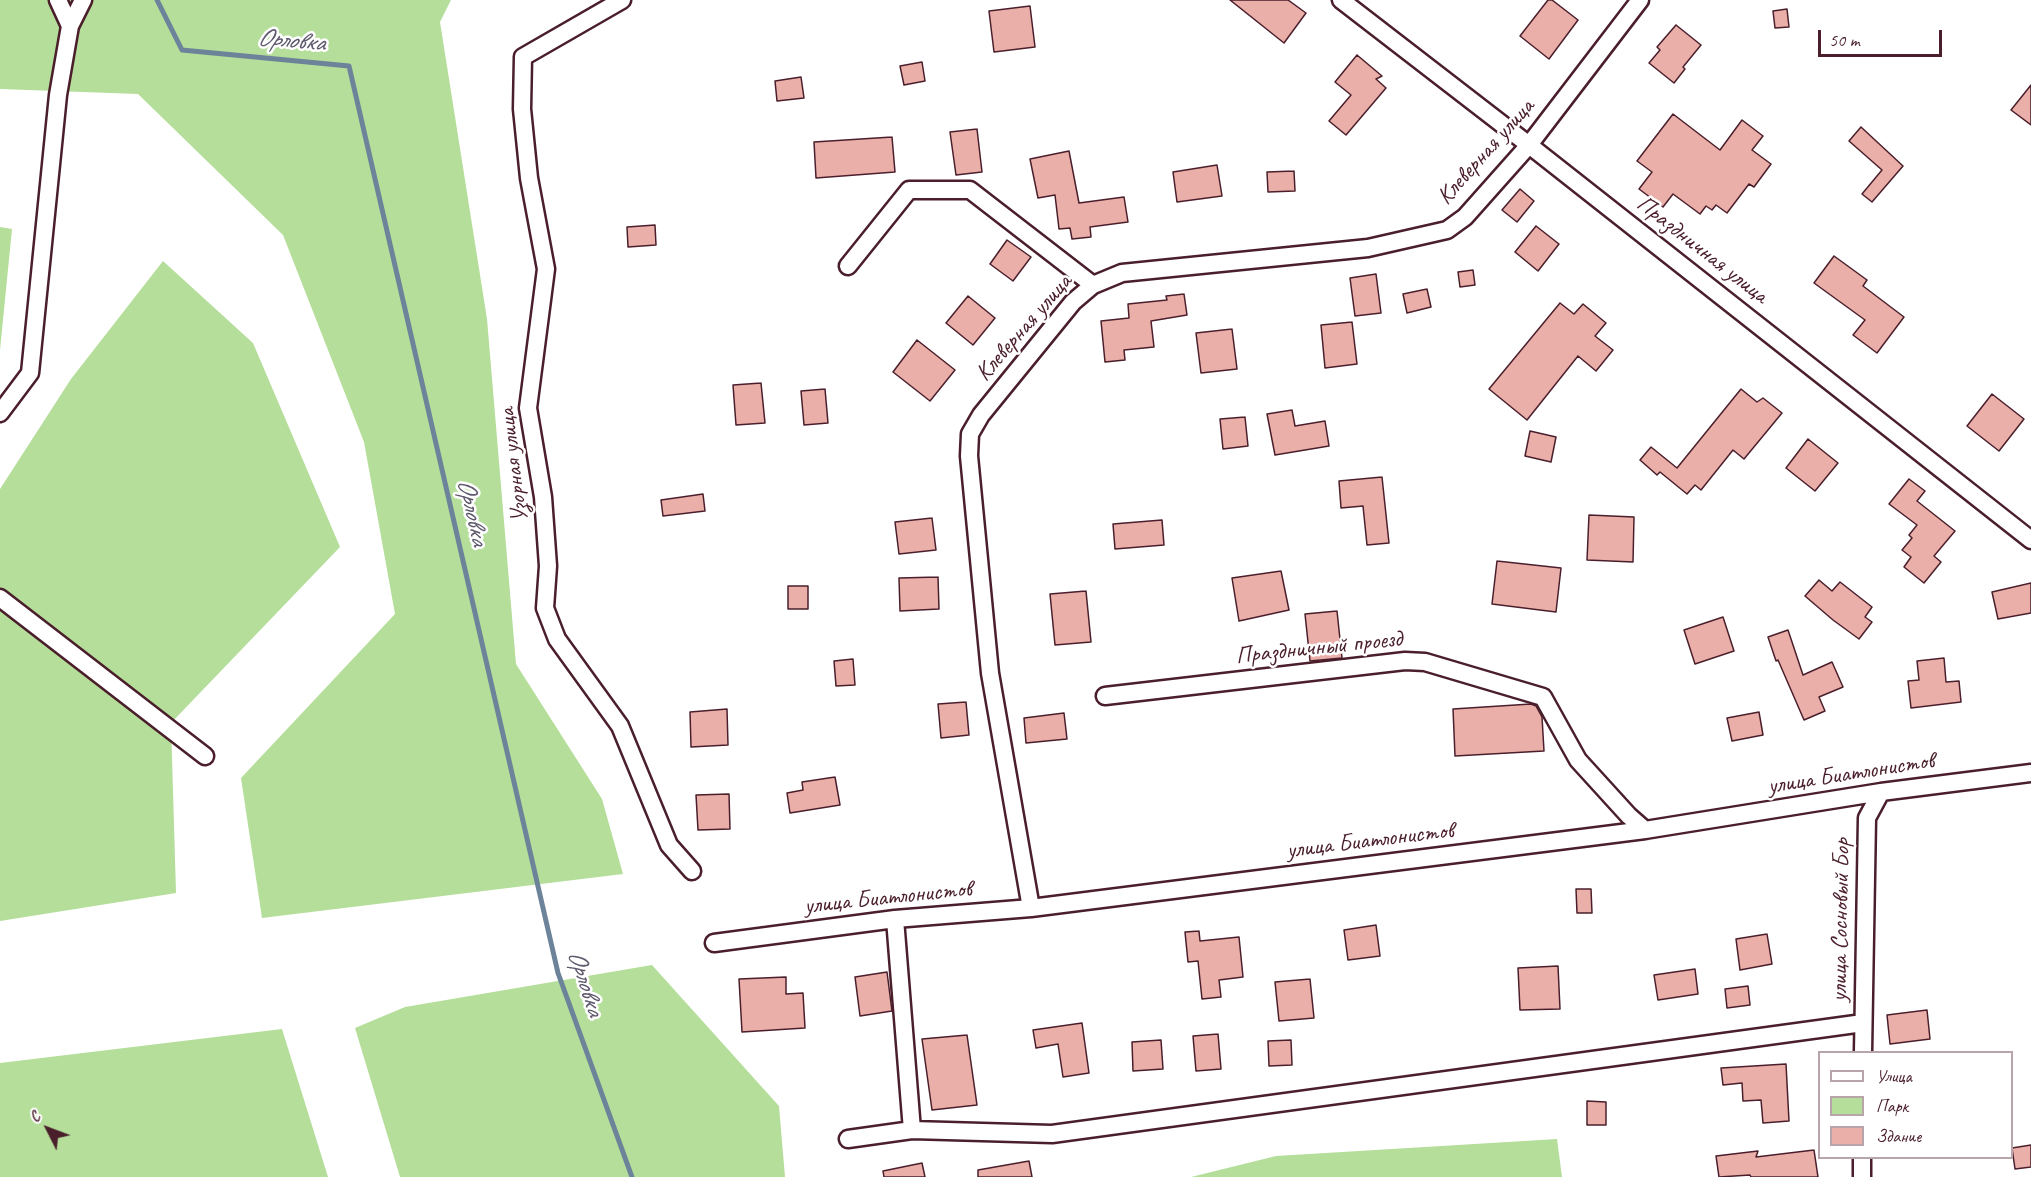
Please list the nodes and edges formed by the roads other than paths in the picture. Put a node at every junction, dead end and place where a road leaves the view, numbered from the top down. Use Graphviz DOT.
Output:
graph roads {
  1 [pos="58,0"];
  2 [pos="83,0"];
  3 [pos="622,0"];
  4 [pos="1341,0"];
  5 [pos="1640,0"];
  6 [pos="70,26"];
  7 [pos="1529,145"];
  8 [pos="848,266"];
  9 [pos="1094,285"];
  10 [pos="0,413"];
  11 [pos="2031,540"];
  12 [pos="0,598"];
  13 [pos="1105,696"];
  14 [pos="205,756"];
  15 [pos="2031,772"];
  16 [pos="1881,792"];
  17 [pos="1645,830"];
  18 [pos="692,871"];
  19 [pos="1031,908"];
  20 [pos="895,919"];
  21 [pos="714,943"];
  22 [pos="1863,1023"];
  23 [pos="1863,1051"];
  24 [pos="912,1130"];
  25 [pos="848,1139"];
  26 [pos="1863,1159"];
  27 [pos="1862,1177"];
  1 -- 6 [label="street"];
  2 -- 6 [label="street"];
  3 -- 18 [label="street, Узорная улица"];
  4 -- 7 [label="street, Праздничная улица"];
  5 -- 7 [label="street, Клеверная улица"];
  6 -- 10 [label="street"];
  7 -- 9 [label="street, Клеверная улица"];
  7 -- 11 [label="street, Праздничная улица"];
  8 -- 9 [label="street"];
  9 -- 19 [label="street, Клеверная улица"];
  12 -- 14 [label="street"];
  13 -- 17 [label="street, Праздничный проезд"];
  15 -- 16 [label="street, улица Биатлонистов"];
  16 -- 17 [label="street, улица Биатлонистов"];
  16 -- 22 [label="street, улица Сосновый Бор"];
  17 -- 19 [label="street, улица Биатлонистов"];
  19 -- 20 [label="street, улица Биатлонистов"];
  20 -- 21 [label="street, улица Биатлонистов"];
  20 -- 24 [label="street"];
  22 -- 23 [label="street, улица Сосновый Бор"];
  22 -- 24 [label="street"];
  24 -- 25 [label="street"];
  26 -- 27 [label="street"];
}
